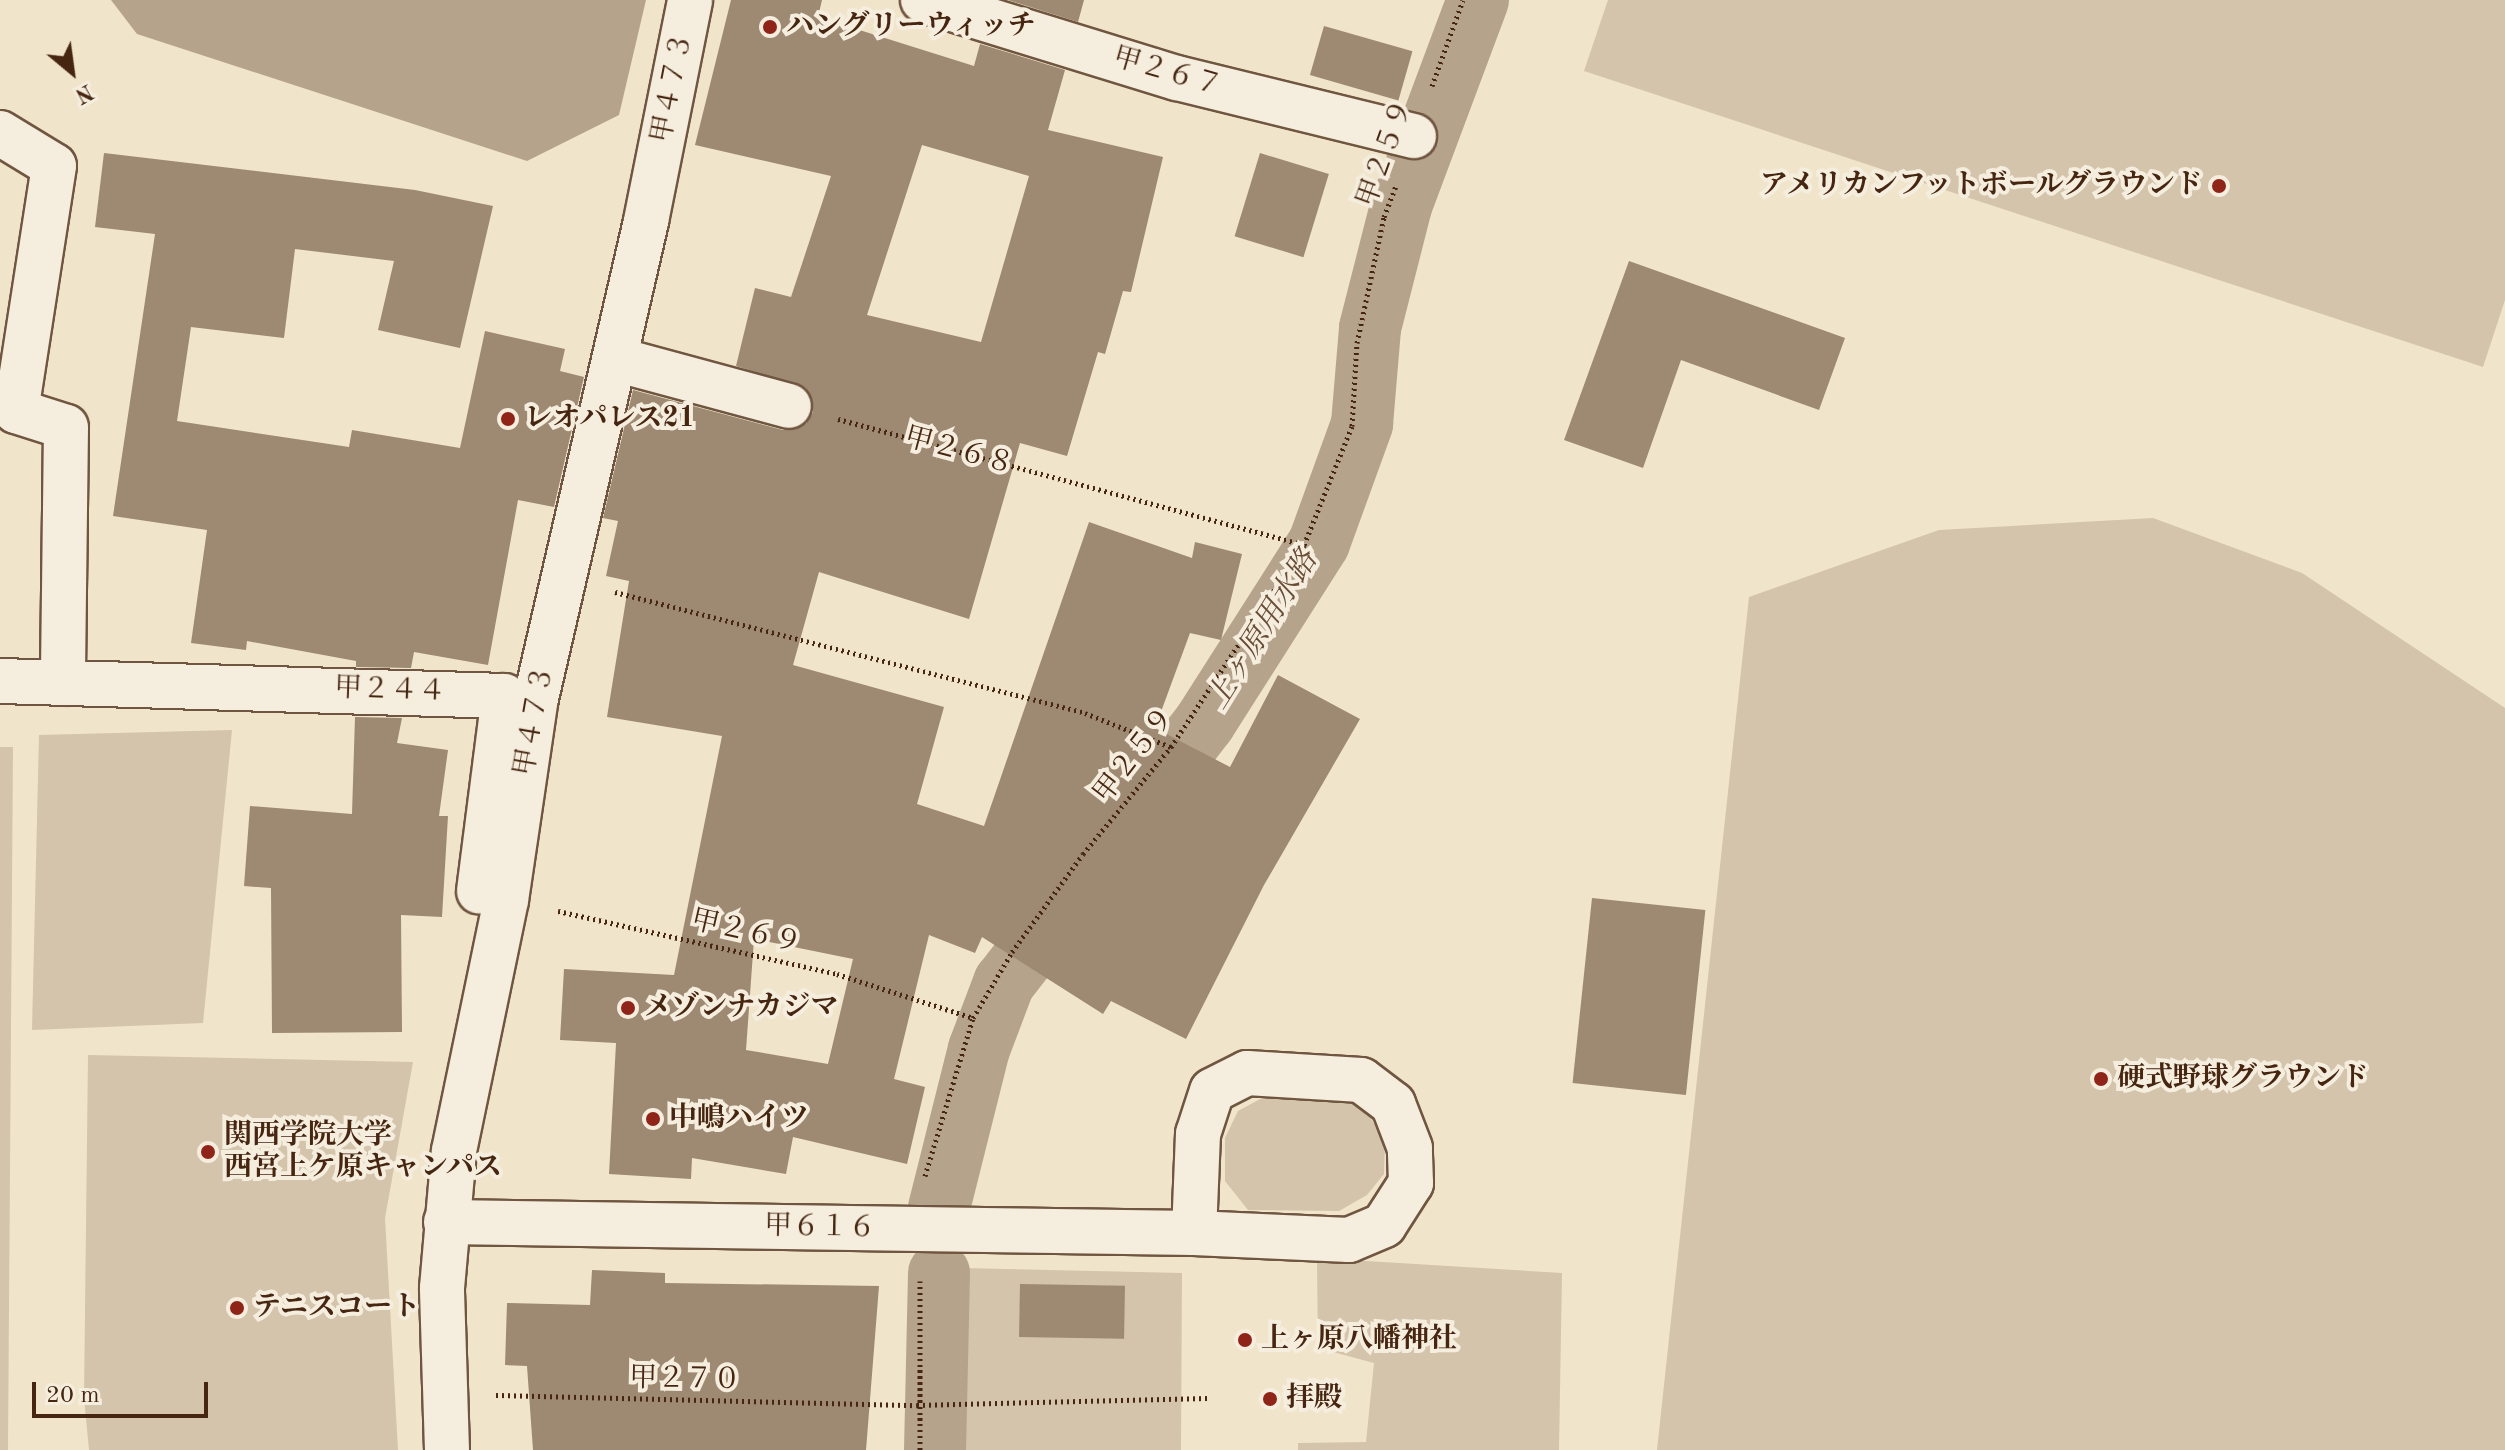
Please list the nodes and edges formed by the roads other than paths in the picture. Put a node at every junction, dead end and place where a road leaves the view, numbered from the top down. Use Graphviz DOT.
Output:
graph roads {
  1 [pos="690,0"];
  2 [pos="923,0"];
  3 [pos="0,133"];
  4 [pos="1414,136"];
  5 [pos="610,379"];
  6 [pos="789,406"];
  7 [pos="8,411"];
  8 [pos="0,681"];
  9 [pos="63,683"];
  10 [pos="504,696"];
  11 [pos="491,968"];
  12 [pos="446,1222"];
  13 [pos="1194,1233"];
  14 [pos="447,1450"];
  1 -- 5 [label="street, 甲４７３"];
  2 -- 4 [label="street, 甲２６７"];
  3 -- 7 [label="street"];
  5 -- 6 [label="street"];
  5 -- 10 [label="street"];
  5 -- 11 [label="street, 甲４７３"];
  7 -- 9 [label="street"];
  8 -- 9 [label="street, 甲２４４"];
  9 -- 10 [label="street, 甲２４４"];
  10 -- 11 [label="street"];
  11 -- 12 [label="street, 甲４７３"];
  12 -- 13 [label="street, 甲６１６"];
  12 -- 14 [label="street, 甲４７３"];
  13 -- 13 [label="street, 甲６１６"];
}
